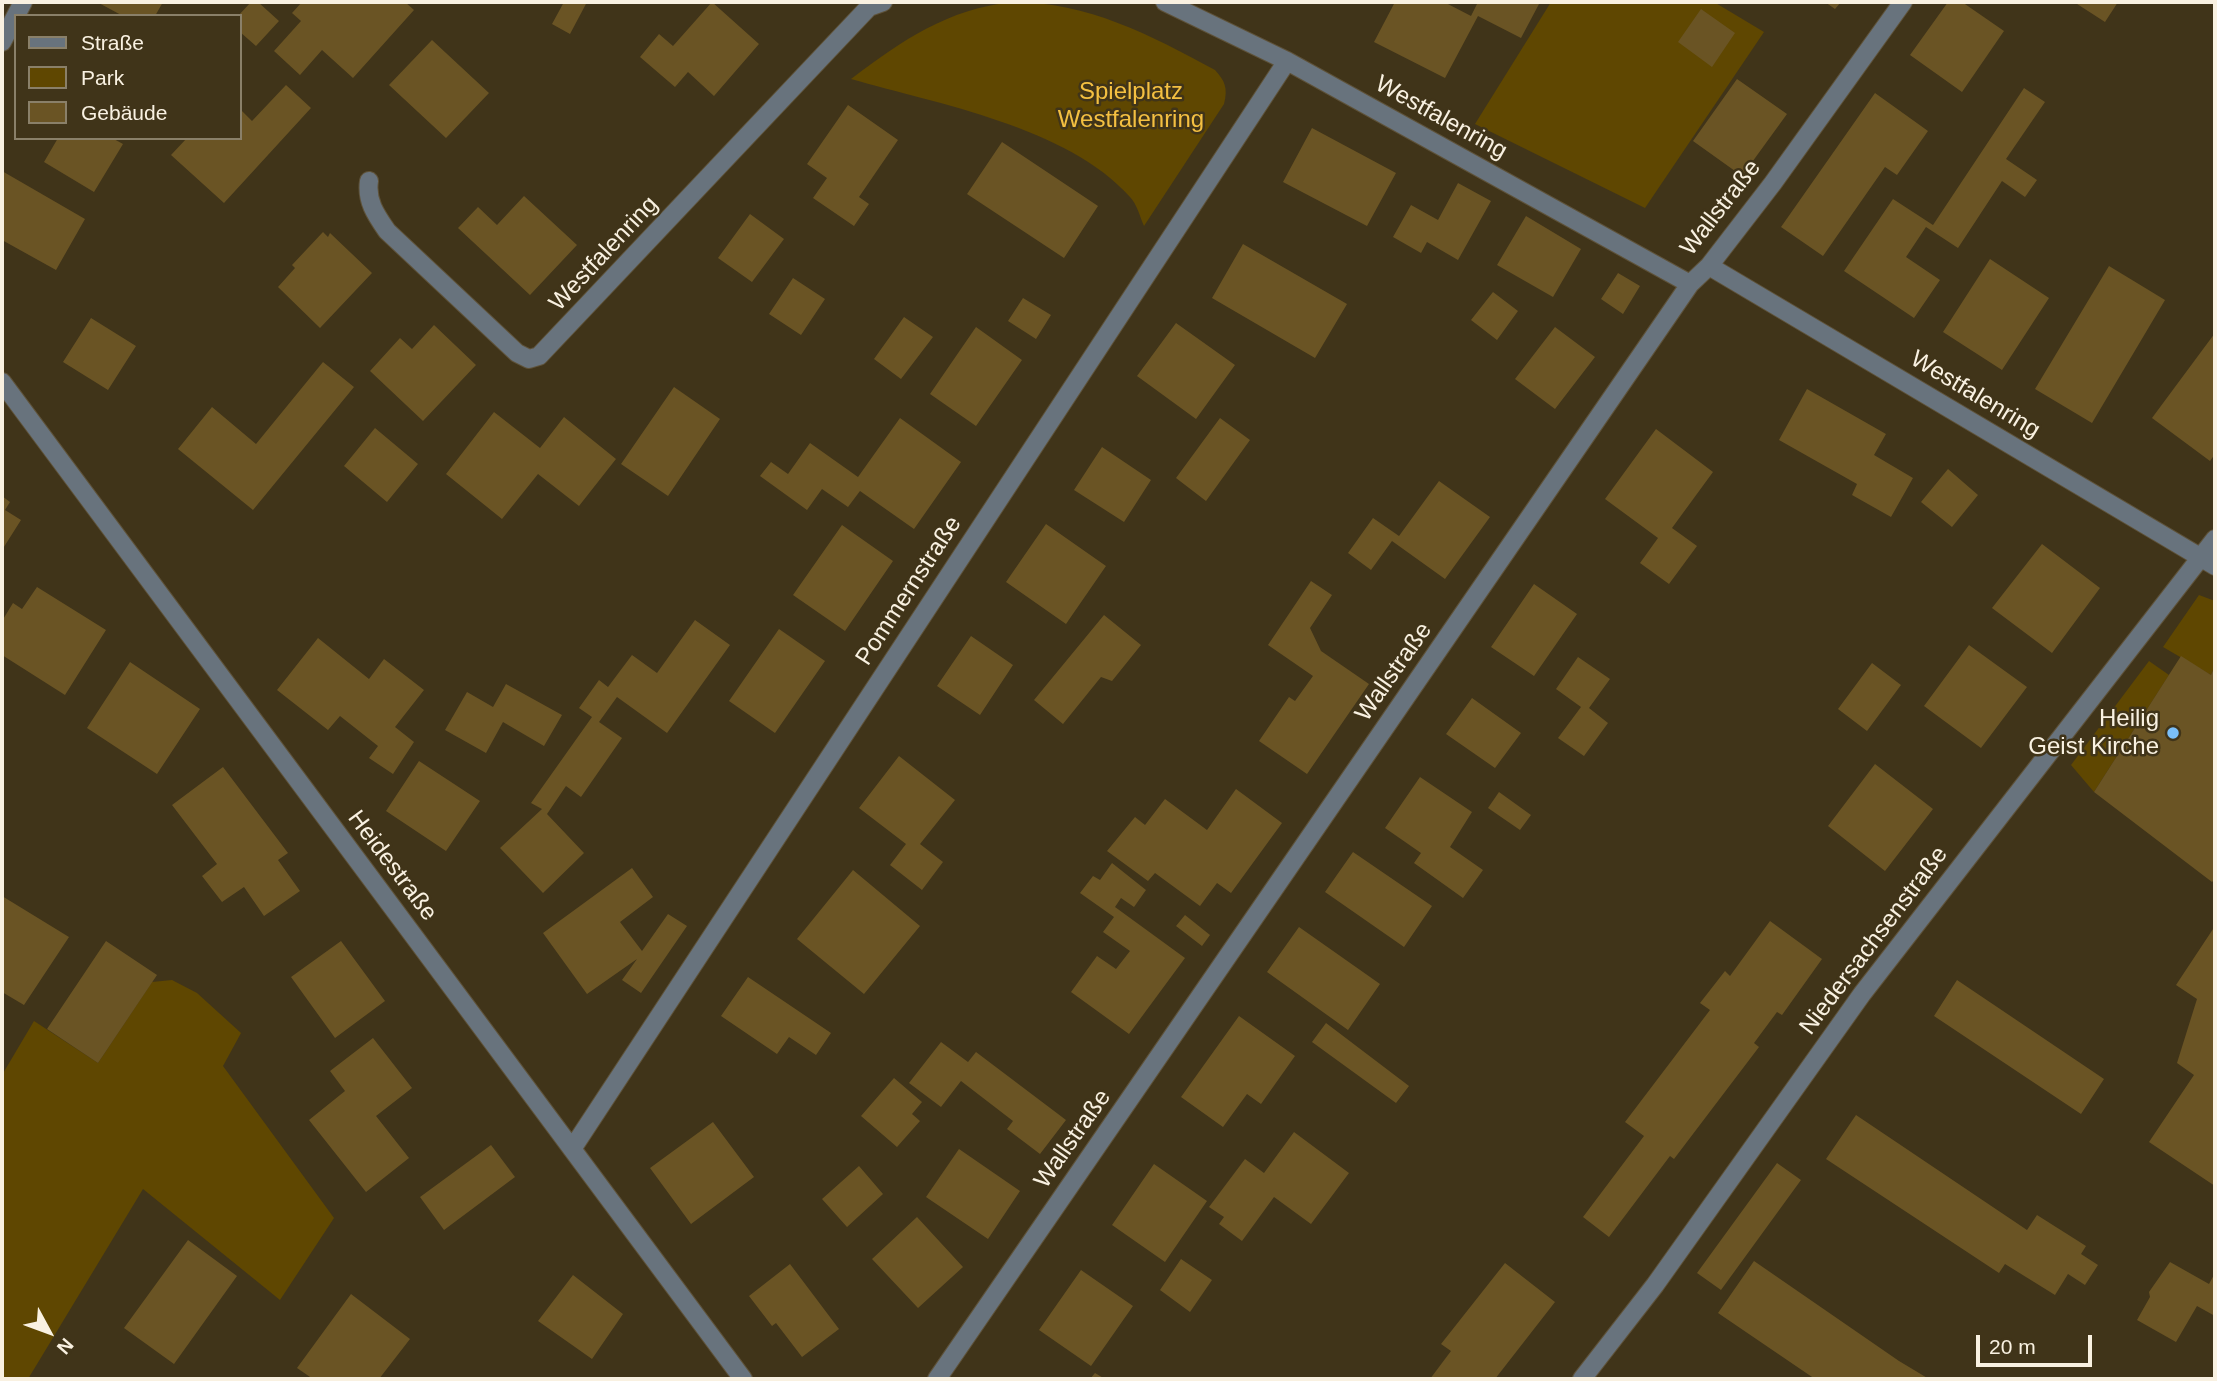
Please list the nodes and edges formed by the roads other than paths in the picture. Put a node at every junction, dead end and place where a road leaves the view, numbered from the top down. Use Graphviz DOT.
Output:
graph roads {
  1 [pos="1165,2"];
  2 [pos="1903,2"];
  3 [pos="870,4"];
  4 [pos="14,19"];
  5 [pos="2,42"];
  6 [pos="1287,61"];
  7 [pos="369,181"];
  8 [pos="1709,266"];
  9 [pos="1690,284"];
  10 [pos="2,382"];
  11 [pos="2215,540"];
  12 [pos="2208,562"];
  13 [pos="572,1149"];
  14 [pos="743,1379"];
  15 [pos="937,1379"];
  16 [pos="1582,1379"];
  1 -- 6 [label="street, Westfalenring"];
  2 -- 8 [label="street, Wallstraße"];
  3 -- 7 [label="street, Westfalenring"];
  4 -- 5 [label="street"];
  6 -- 9 [label="street, Westfalenring"];
  6 -- 13 [label="street, Pommernstraße"];
  8 -- 9 [label="street, Wallstraße"];
  8 -- 12 [label="street, Westfalenring"];
  9 -- 15 [label="street, Wallstraße"];
  10 -- 13 [label="street, Heidestraße"];
  11 -- 12 [label="street, Niedersachsenstraße"];
  12 -- 16 [label="street, Niedersachsenstraße"];
  13 -- 14 [label="street, Heidestraße"];
}
